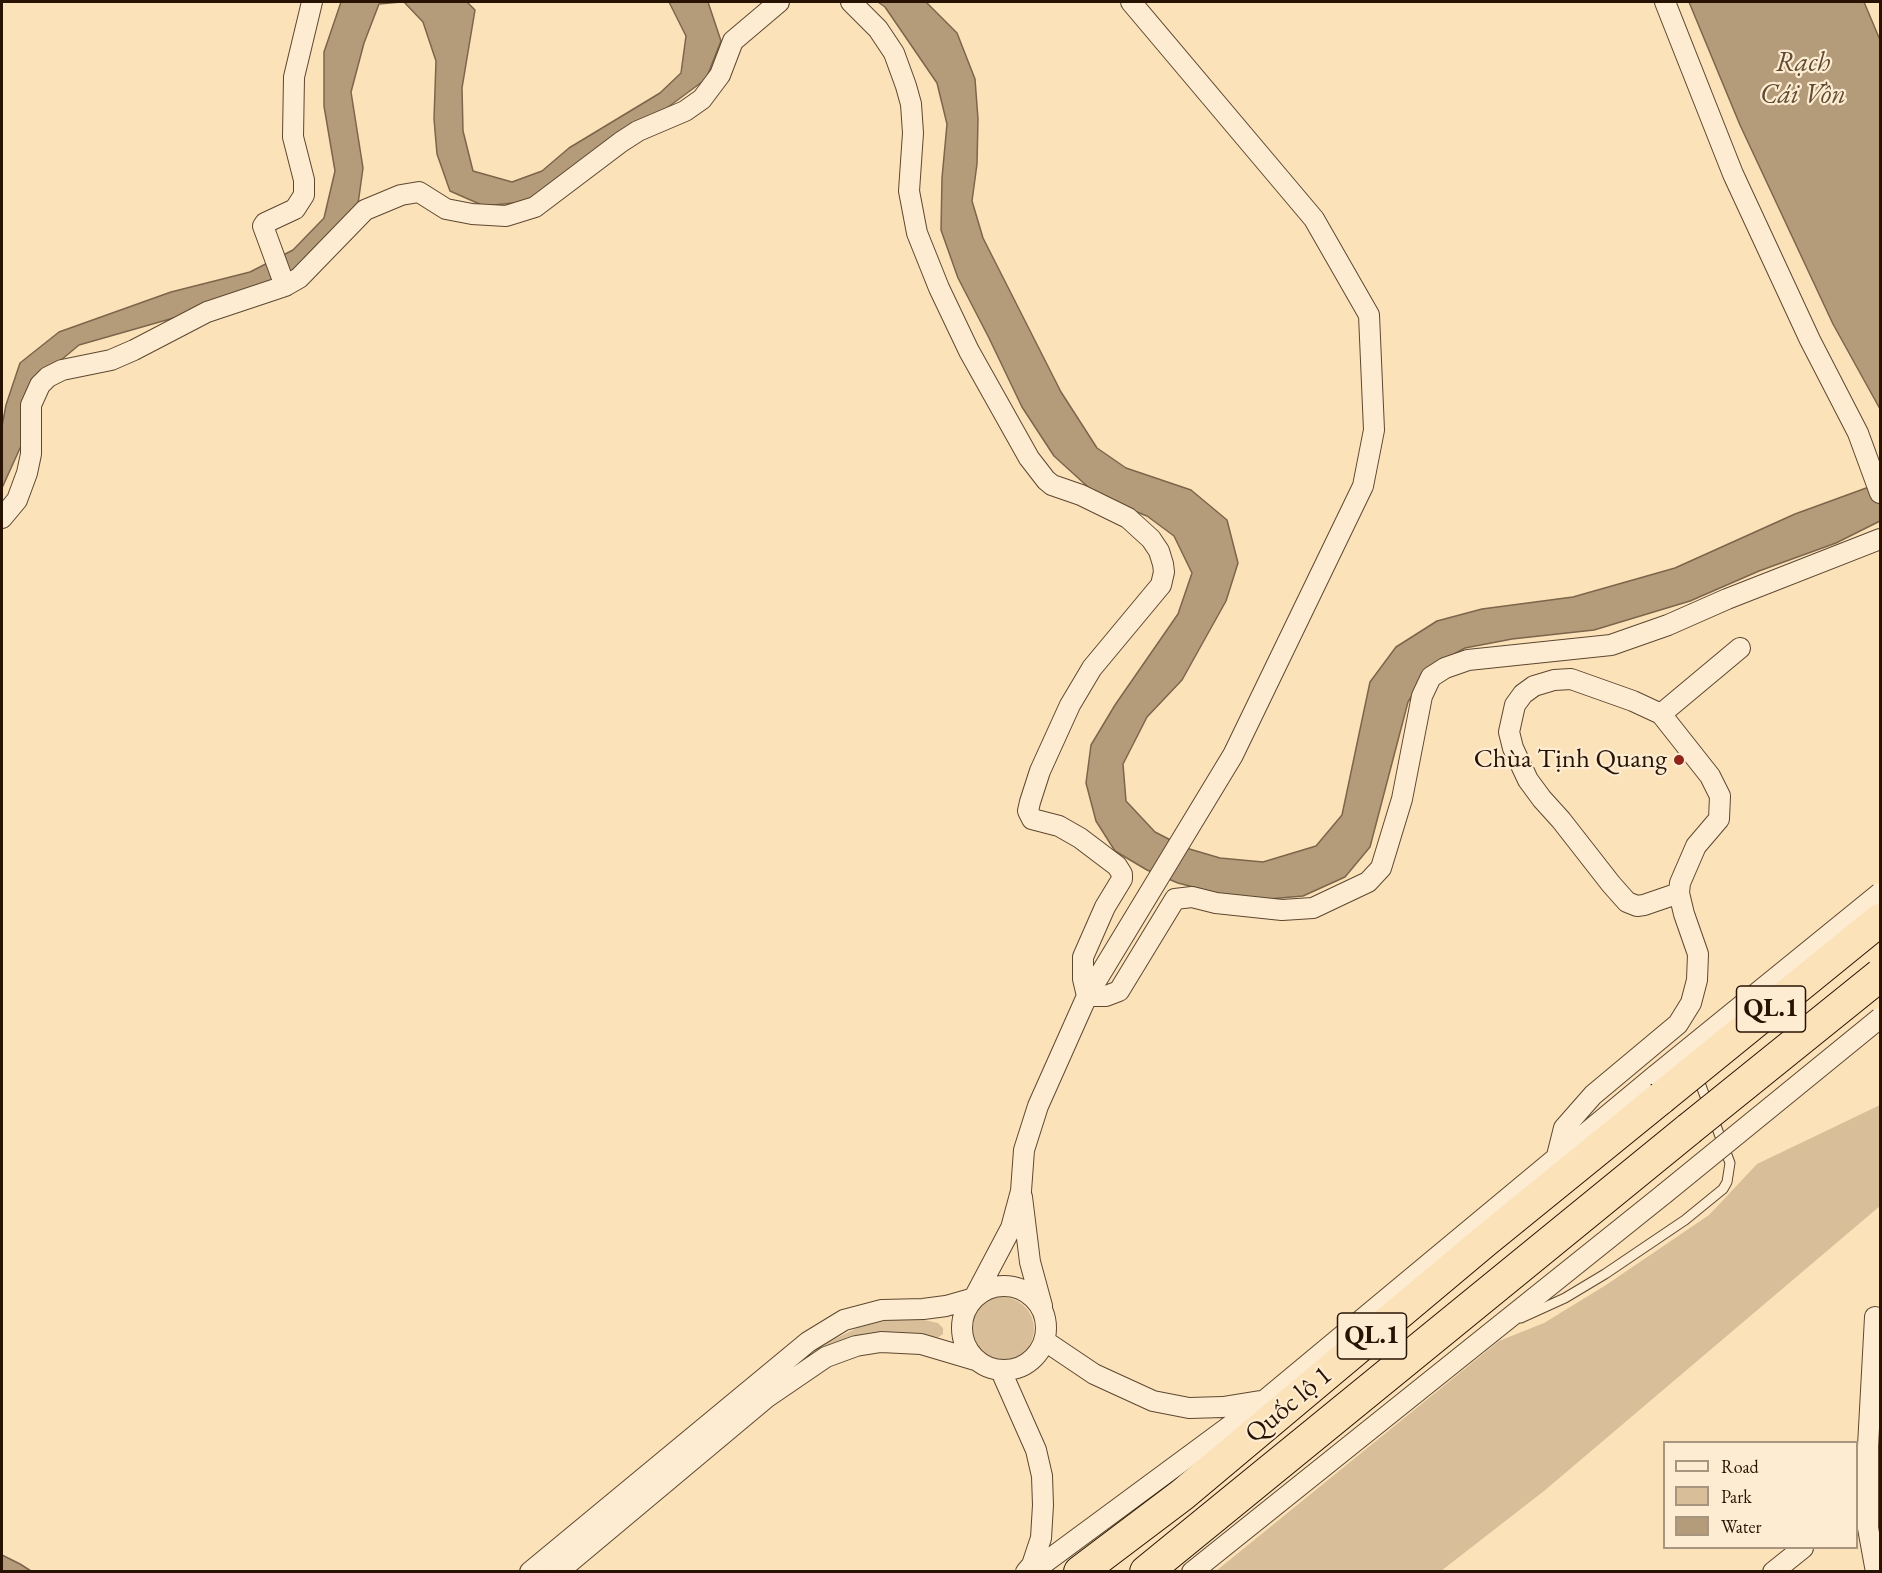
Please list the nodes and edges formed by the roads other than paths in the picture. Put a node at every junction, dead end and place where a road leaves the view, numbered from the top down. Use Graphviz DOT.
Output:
graph roads {
  1 [pos="312,2"];
  2 [pos="779,2"];
  3 [pos="851,2"];
  4 [pos="1131,2"];
  5 [pos="1665,2"];
  6 [pos="284,284"];
  7 [pos="1877,486"];
  8 [pos="2,518"];
  9 [pos="1881,539"];
  10 [pos="1740,648"];
  11 [pos="1661,714"];
  12 [pos="1679,893"];
  13 [pos="1881,893"];
  14 [pos="1881,920"];
  15 [pos="1881,975"];
  16 [pos="1087,996"];
  17 [pos="1881,1018"];
  18 [pos="1678,1024"];
  19 [pos="1659,1086"];
  20 [pos="1557,1156"];
  21 [pos="1021,1191"];
  22 [pos="1485,1242"];
  23 [pos="974,1298"];
  24 [pos="1044,1313"];
  25 [pos="1875,1317"];
  26 [pos="1494,1330"];
  27 [pos="1045,1341"];
  28 [pos="975,1360"];
  29 [pos="1001,1371"];
  30 [pos="1265,1400"];
  31 [pos="1862,1500"];
  32 [pos="1219,1512"];
  33 [pos="1802,1549"];
  34 [pos="1080,1571"];
  35 [pos="530,1572"];
  36 [pos="558,1572"];
  37 [pos="1026,1572"];
  38 [pos="1032,1572"];
  39 [pos="1146,1572"];
  40 [pos="1162,1572"];
  41 [pos="1192,1572"];
  42 [pos="1773,1572"];
  43 [pos="1876,1572"];
  1 -- 6 [label="street"];
  2 -- 6 [label="street"];
  3 -- 16 [label="street"];
  4 -- 16 [label="street"];
  5 -- 7 [label="street"];
  6 -- 8 [label="street"];
  9 -- 16 [label="street"];
  10 -- 11 [label="street"];
  11 -- 12 [label="street"];
  11 -- 12 [label="street"];
  12 -- 18 [label="street"];
  13 -- 19 [label="street, bridge"];
  14 -- 19 [label="highway, QL.1, bridge"];
  15 -- 32 [label="highway, Quốc lộ 1 / QL.1, bridge"];
  16 -- 21 [label="street"];
  17 -- 26 [label="street, bridge"];
  18 -- 20 [label="street"];
  18 -- 26 [label="lane"];
  19 -- 20 [label="street"];
  19 -- 22 [label="highway, Quốc lộ 1 / QL.1"];
  20 -- 30 [label="street"];
  21 -- 23 [label="street"];
  21 -- 24 [label="street"];
  22 -- 30 [label="highway"];
  22 -- 34 [label="highway, Quốc lộ 1 / QL.1"];
  23 -- 24 [label="street"];
  23 -- 28 [label="street"];
  23 -- 35 [label="street"];
  24 -- 27 [label="street"];
  25 -- 31 [label="street"];
  26 -- 41 [label="street"];
  27 -- 29 [label="street"];
  27 -- 30 [label="street"];
  28 -- 29 [label="street"];
  28 -- 36 [label="street"];
  29 -- 37 [label="street"];
  30 -- 38 [label="street"];
  31 -- 43 [label="street"];
  32 -- 39 [label="highway, Quốc lộ 1 / QL.1"];
  32 -- 40 [label="highway"];
  33 -- 42 [label="street"];
}
